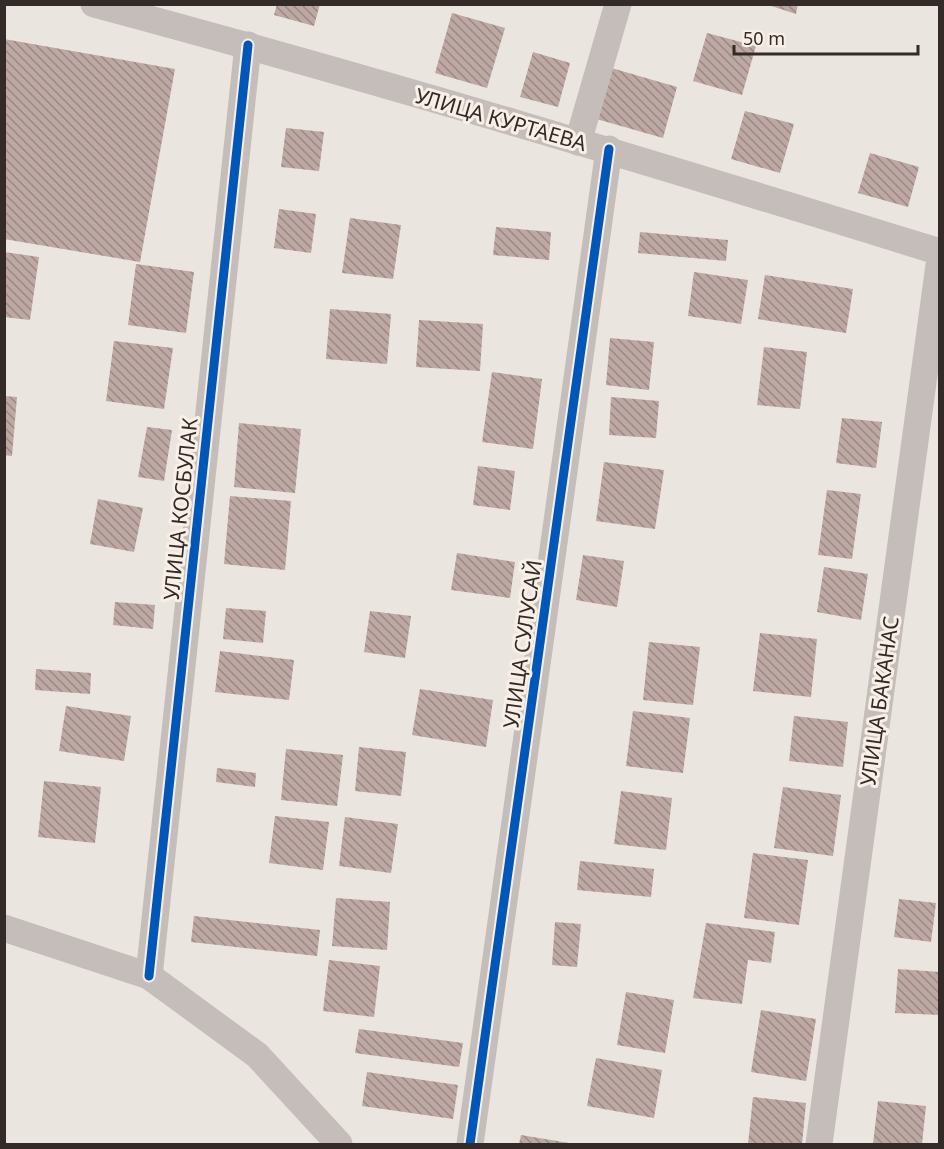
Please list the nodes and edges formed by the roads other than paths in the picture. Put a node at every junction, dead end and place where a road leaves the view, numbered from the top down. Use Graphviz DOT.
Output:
graph roads {
  1 [pos="94,4"];
  2 [pos="618,4"];
  3 [pos="248,45"];
  4 [pos="578,142"];
  5 [pos="609,149"];
  6 [pos="939,252"];
  7 [pos="939,258"];
  8 [pos="4,928"];
  9 [pos="149,976"];
  10 [pos="339,1144"];
  11 [pos="470,1144"];
  12 [pos="819,1144"];
  1 -- 3 [label="street, УЛИЦА КУРТАЕВА"];
  2 -- 4 [label="street"];
  3 -- 4 [label="street, УЛИЦА КУРТАЕВА"];
  3 -- 9 [label="street, УЛИЦА КОСБУЛАК"];
  4 -- 5 [label="street, УЛИЦА КУРТАЕВА"];
  5 -- 6 [label="street, УЛИЦА КУРТАЕВА"];
  5 -- 11 [label="street, УЛИЦА СУЛУСАЙ"];
  7 -- 12 [label="street, УЛИЦА БАКАНАС"];
  8 -- 9 [label="street"];
  9 -- 10 [label="street"];
}
